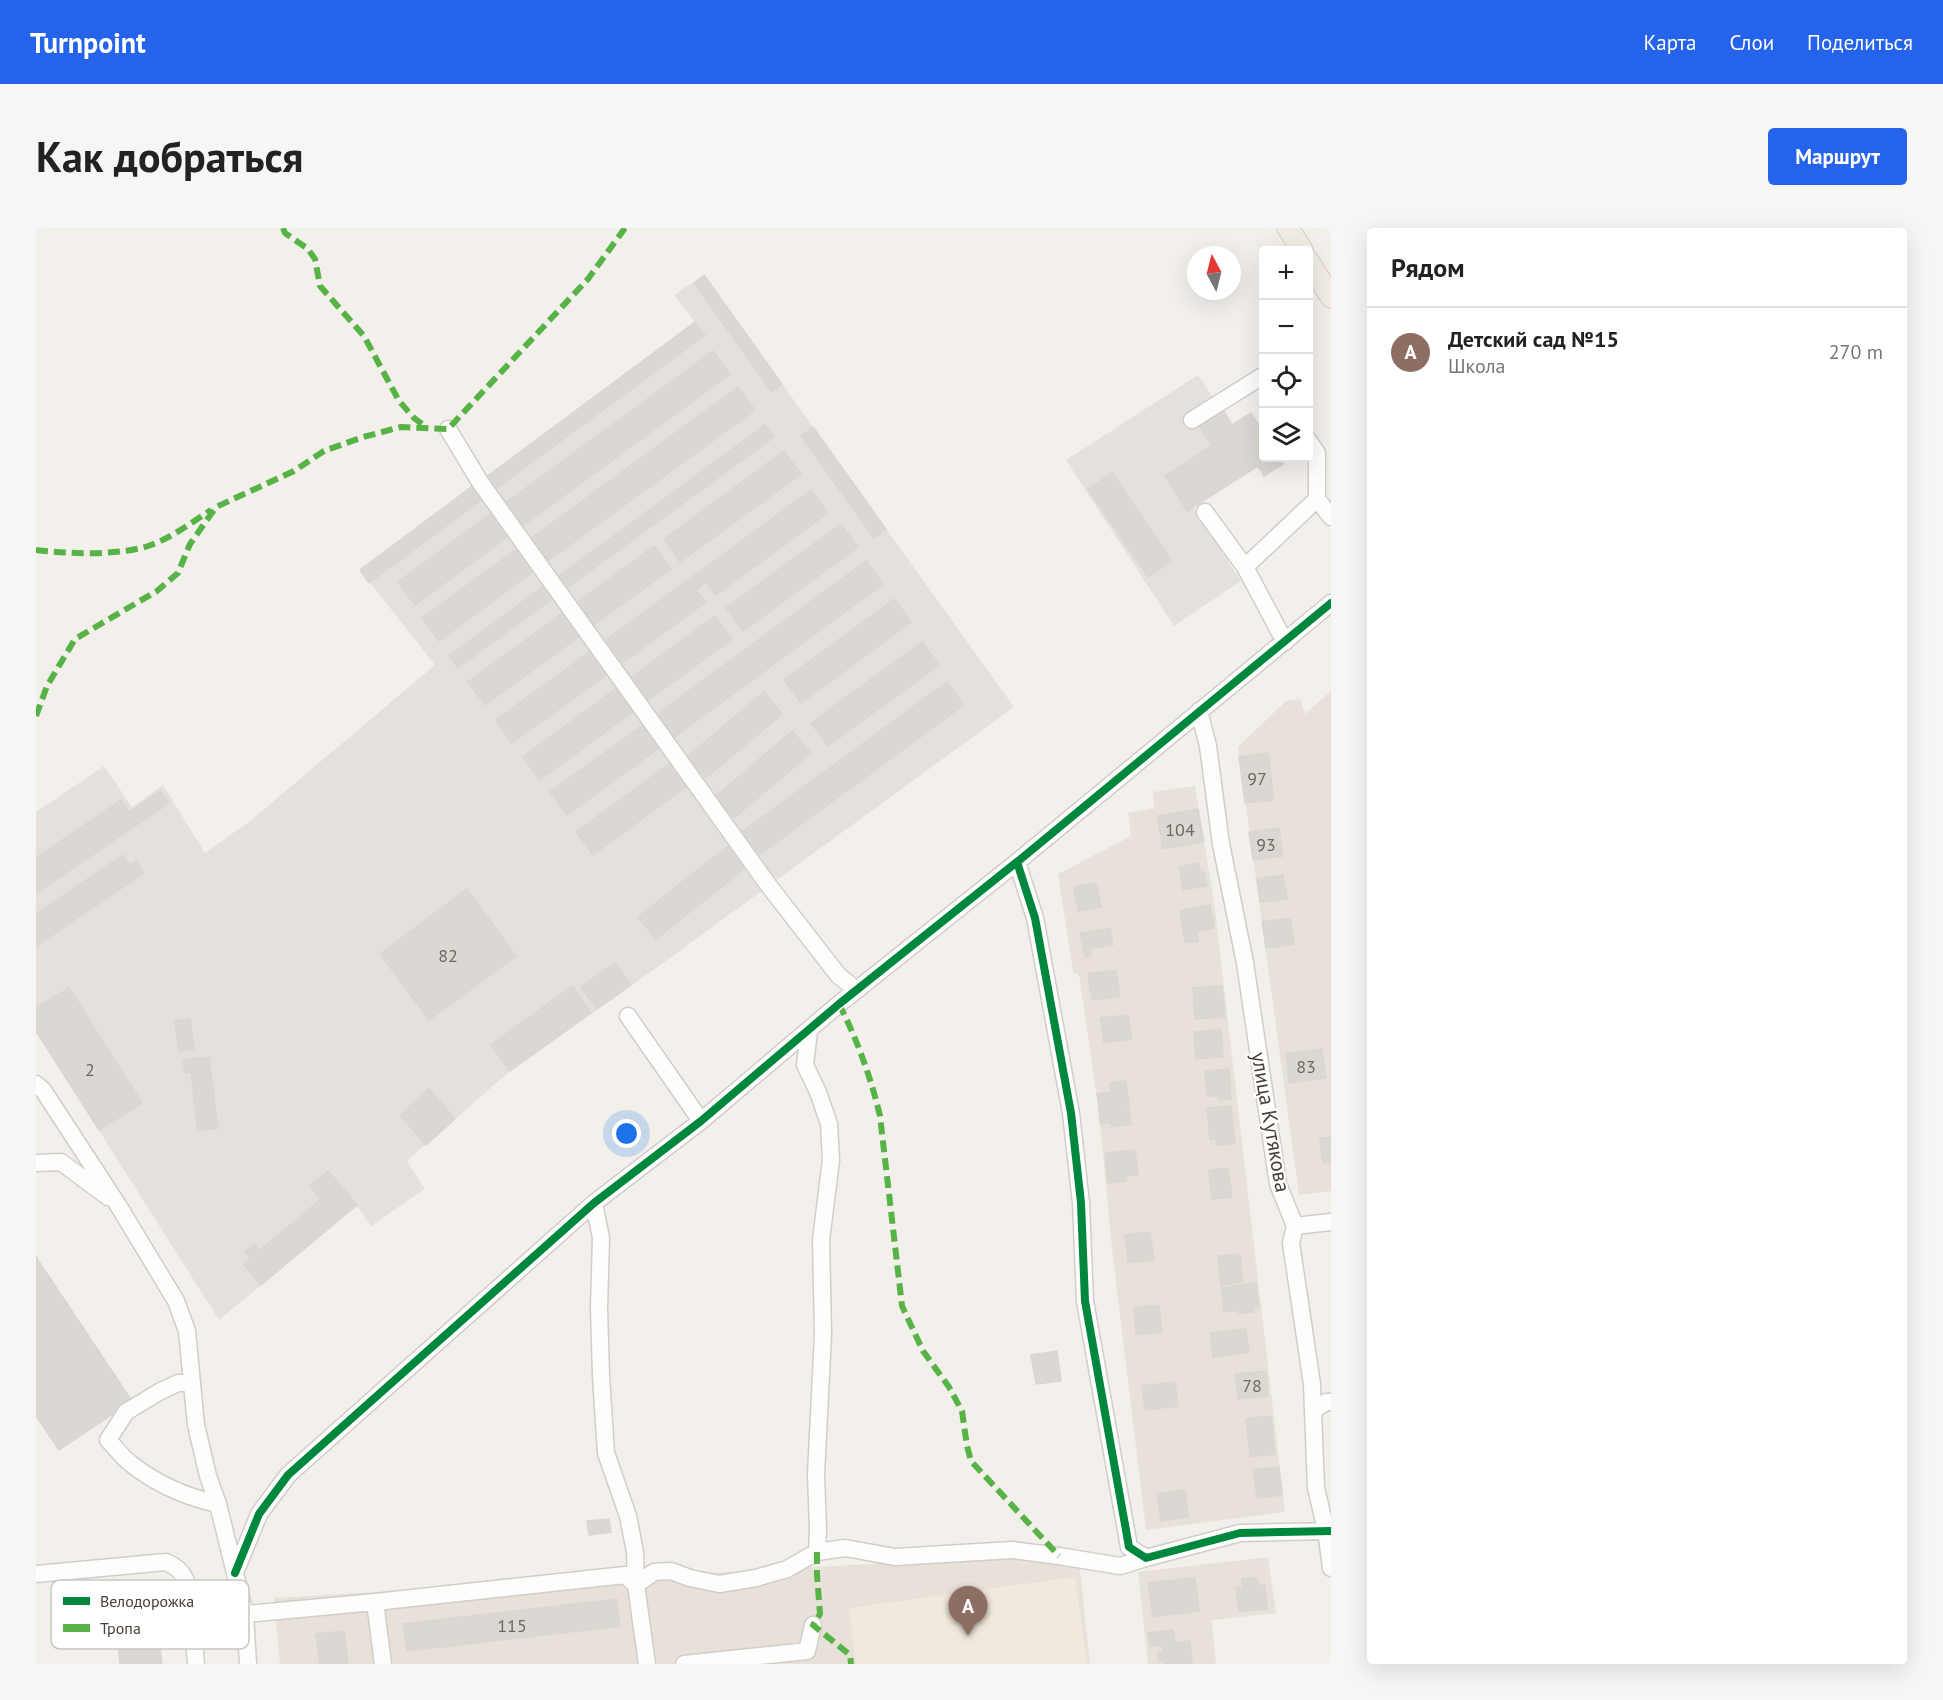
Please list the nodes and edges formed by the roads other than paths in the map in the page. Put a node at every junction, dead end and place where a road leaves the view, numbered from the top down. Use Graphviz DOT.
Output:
graph roads {
  1 [pos="1288,228"];
  2 [pos="1299,246"];
  3 [pos="1313,269"];
  4 [pos="1331,297"];
  5 [pos="1259,378"];
  6 [pos="1192,420"];
  7 [pos="448,429"];
  8 [pos="1313,448"];
  9 [pos="1317,498"];
  10 [pos="1205,512"];
  11 [pos="1331,517"];
  12 [pos="1245,567"];
  13 [pos="1331,603"];
  14 [pos="1286,642"];
  15 [pos="1199,711"];
  16 [pos="1017,862"];
  17 [pos="855,990"];
  18 [pos="628,1016"];
  19 [pos="809,1031"];
  20 [pos="36,1084"];
  21 [pos="700,1121"];
  22 [pos="36,1163"];
  23 [pos="594,1203"];
  24 [pos="118,1205"];
  25 [pos="1331,1222"];
  26 [pos="1295,1227"];
  27 [pos="192,1383"];
  28 [pos="1331,1402"];
  29 [pos="1313,1411"];
  30 [pos="218,1503"];
  31 [pos="1329,1531"];
  32 [pos="817,1552"];
  33 [pos="1146,1558"];
  34 [pos="1331,1568"];
  35 [pos="235,1573"];
  36 [pos="36,1574"];
  37 [pos="186,1580"];
  38 [pos="237,1580"];
  39 [pos="636,1585"];
  40 [pos="375,1602"];
  41 [pos="249,1614"];
  42 [pos="813,1625"];
  43 [pos="195,1649"];
  44 [pos="247,1649"];
  45 [pos="196,1664"];
  46 [pos="248,1664"];
  47 [pos="383,1664"];
  48 [pos="648,1664"];
  49 [pos="684,1664"];
  1 -- 2 [label="main road"];
  3 -- 4 [label="main road"];
  5 -- 6 [label="street"];
  7 -- 17 [label="street"];
  8 -- 9 [label="street"];
  9 -- 11 [label="street"];
  9 -- 12 [label="street"];
  10 -- 12 [label="street"];
  12 -- 14 [label="street"];
  13 -- 14 [label="street"];
  14 -- 15 [label="street"];
  15 -- 16 [label="street"];
  15 -- 26 [label="street, улица Кутякова"];
  16 -- 17 [label="street"];
  16 -- 33 [label="street"];
  17 -- 19 [label="street"];
  18 -- 21 [label="street"];
  19 -- 21 [label="street"];
  19 -- 32 [label="street"];
  20 -- 24 [label="street"];
  21 -- 23 [label="street"];
  22 -- 24 [label="street"];
  23 -- 35 [label="street"];
  23 -- 39 [label="street"];
  24 -- 27 [label="street"];
  25 -- 26 [label="street"];
  26 -- 29 [label="street, улица Кутякова"];
  27 -- 30 [label="street"];
  27 -- 30 [label="street"];
  28 -- 29 [label="street"];
  29 -- 31 [label="street, улица Кутякова"];
  30 -- 35 [label="street"];
  31 -- 33 [label="street"];
  31 -- 34 [label="street, улица Кутякова"];
  32 -- 33 [label="street"];
  32 -- 39 [label="street"];
  35 -- 38 [label="street"];
  36 -- 37 [label="street"];
  39 -- 40 [label="street"];
  39 -- 48 [label="street"];
  40 -- 41 [label="street"];
  40 -- 47 [label="street"];
  42 -- 49 [label="street"];
  43 -- 45 [label="street"];
  44 -- 46 [label="street"];
}
